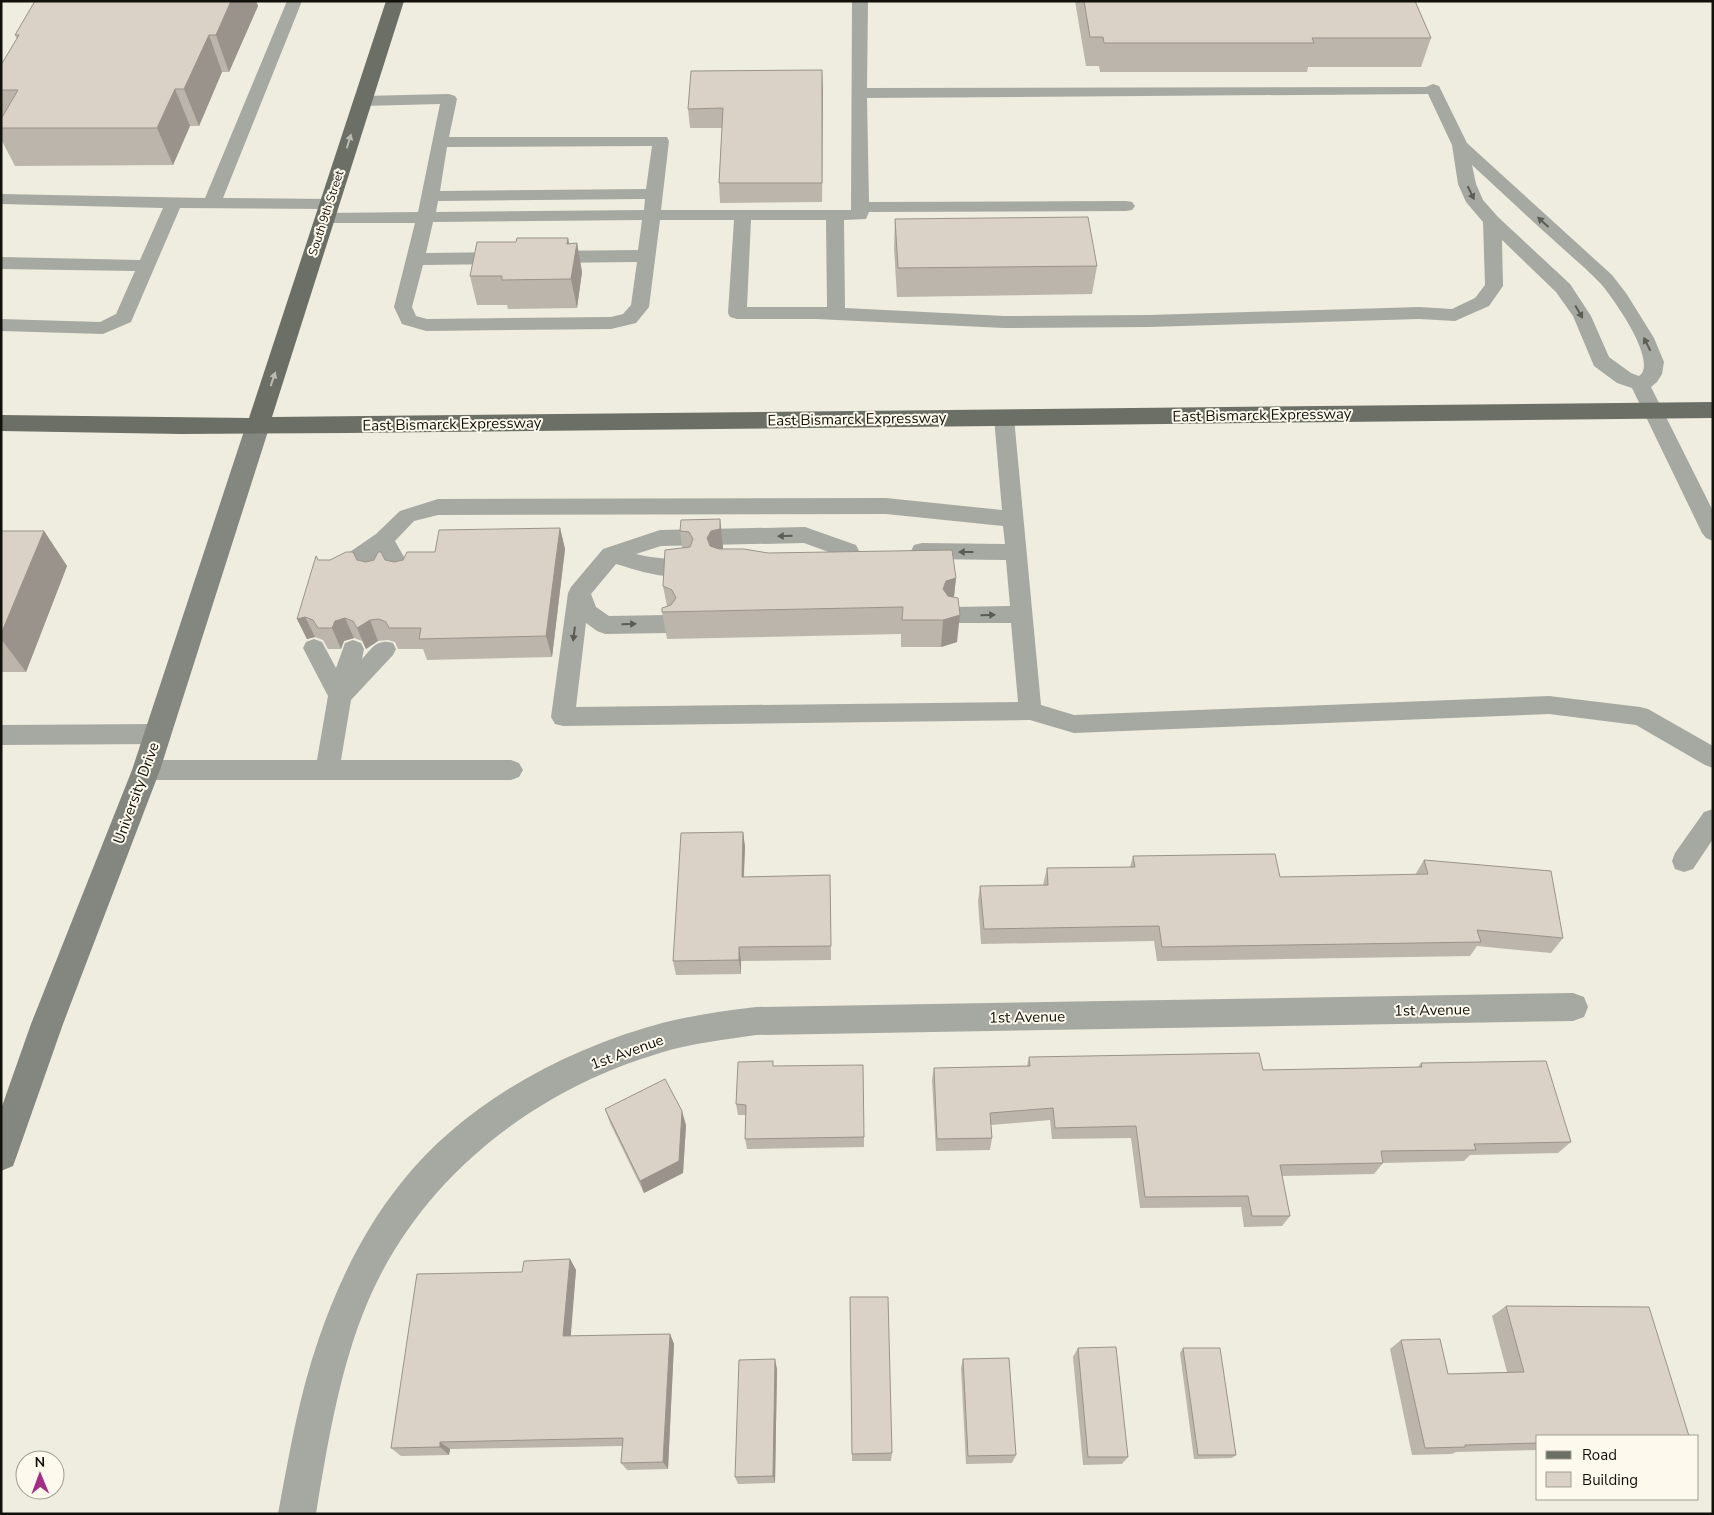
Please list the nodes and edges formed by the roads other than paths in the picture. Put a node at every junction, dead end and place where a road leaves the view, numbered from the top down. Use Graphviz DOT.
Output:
graph roads {
  1 [pos="295,1"];
  2 [pos="395,1"];
  3 [pos="860,1"];
  4 [pos="860,93"];
  5 [pos="362,101"];
  6 [pos="439,142"];
  7 [pos="1460,145"];
  8 [pos="654,194"];
  9 [pos="431,196"];
  10 [pos="1,198"];
  11 [pos="174,203"];
  12 [pos="212,204"];
  13 [pos="1126,206"];
  14 [pos="860,207"];
  15 [pos="327,211"];
  16 [pos="652,215"];
  17 [pos="743,215"];
  18 [pos="835,215"];
  19 [pos="425,217"];
  20 [pos="1492,221"];
  21 [pos="647,256"];
  22 [pos="415,259"];
  23 [pos="1,263"];
  24 [pos="146,266"];
  25 [pos="836,314"];
  26 [pos="1,325"];
  27 [pos="1640,384"];
  28 [pos="1713,410"];
  29 [pos="1652,411"];
  30 [pos="1004,418"];
  31 [pos="1,423"];
  32 [pos="258,425"];
  33 [pos="1012,520"];
  34 [pos="1713,533"];
  35 [pos="384,540"];
  36 [pos="858,551"];
  37 [pos="907,551"];
  38 [pos="1015,552"];
  39 [pos="723,553"];
  40 [pos="611,555"];
  41 [pos="684,560"];
  42 [pos="822,563"];
  43 [pos="336,573"];
  44 [pos="374,573"];
  45 [pos="402,573"];
  46 [pos="579,593"];
  47 [pos="1021,614"];
  48 [pos="954,615"];
  49 [pos="667,624"];
  50 [pos="314,648"];
  51 [pos="353,649"];
  52 [pos="385,649"];
  53 [pos="340,696"];
  54 [pos="1030,711"];
  55 [pos="563,717"];
  56 [pos="158,734"];
  57 [pos="1,735"];
  58 [pos="1713,758"];
  59 [pos="146,770"];
  60 [pos="327,770"];
  61 [pos="512,770"];
  62 [pos="1713,819"];
  63 [pos="1684,861"];
  64 [pos="1573,1008"];
  65 [pos="1,1155"];
  66 [pos="297,1514"];
  1 -- 12 [label="lane"];
  2 -- 5 [label="main road, South 9th Street"];
  3 -- 4 [label="lane"];
  4 -- 7 [label="lane"];
  4 -- 14 [label="lane"];
  5 -- 6 [label="lane"];
  15 -- 5 [label="main road, South 9th Street, one-way"];
  6 -- 8 [label="lane"];
  6 -- 9 [label="lane"];
  7 -- 20 [label="lane, one-way"];
  27 -- 7 [label="lane, one-way"];
  8 -- 9 [label="lane"];
  8 -- 16 [label="lane"];
  9 -- 19 [label="lane"];
  10 -- 11 [label="lane"];
  11 -- 12 [label="lane"];
  11 -- 24 [label="lane"];
  12 -- 15 [label="lane"];
  13 -- 14 [label="lane"];
  14 -- 18 [label="lane"];
  15 -- 19 [label="lane"];
  32 -- 15 [label="main road, South 9th Street, one-way"];
  16 -- 17 [label="lane"];
  16 -- 19 [label="lane"];
  16 -- 21 [label="lane"];
  17 -- 18 [label="lane"];
  17 -- 25 [label="lane"];
  18 -- 25 [label="lane"];
  19 -- 22 [label="lane"];
  20 -- 25 [label="lane"];
  20 -- 27 [label="lane, one-way"];
  21 -- 22 [label="lane"];
  21 -- 22 [label="lane"];
  23 -- 24 [label="lane"];
  24 -- 26 [label="lane"];
  27 -- 29 [label="lane"];
  28 -- 29 [label="main road, East Bismarck Expressway"];
  29 -- 30 [label="main road, East Bismarck Expressway"];
  29 -- 34 [label="lane"];
  30 -- 32 [label="main road, East Bismarck Expressway"];
  30 -- 33 [label="lane"];
  31 -- 32 [label="main road, East Bismarck Expressway"];
  32 -- 56 [label="main road, University Drive"];
  33 -- 35 [label="lane"];
  33 -- 38 [label="lane"];
  35 -- 43 [label="lane"];
  35 -- 44 [label="lane"];
  35 -- 45 [label="lane"];
  36 -- 39 [label="lane"];
  36 -- 40 [label="lane, one-way"];
  36 -- 42 [label="lane"];
  38 -- 37 [label="lane, one-way"];
  38 -- 47 [label="lane"];
  40 -- 41 [label="lane"];
  40 -- 46 [label="lane"];
  46 -- 49 [label="lane, one-way"];
  46 -- 55 [label="lane, one-way"];
  48 -- 47 [label="lane, one-way"];
  47 -- 54 [label="lane"];
  50 -- 53 [label="lane"];
  51 -- 53 [label="lane"];
  52 -- 53 [label="lane"];
  53 -- 60 [label="lane"];
  54 -- 55 [label="lane"];
  54 -- 58 [label="lane"];
  56 -- 57 [label="lane"];
  56 -- 59 [label="main road, University Drive"];
  59 -- 60 [label="lane"];
  59 -- 65 [label="main road, University Drive"];
  60 -- 61 [label="lane"];
  62 -- 63 [label="lane"];
  64 -- 66 [label="street, 1st Avenue"];
}
